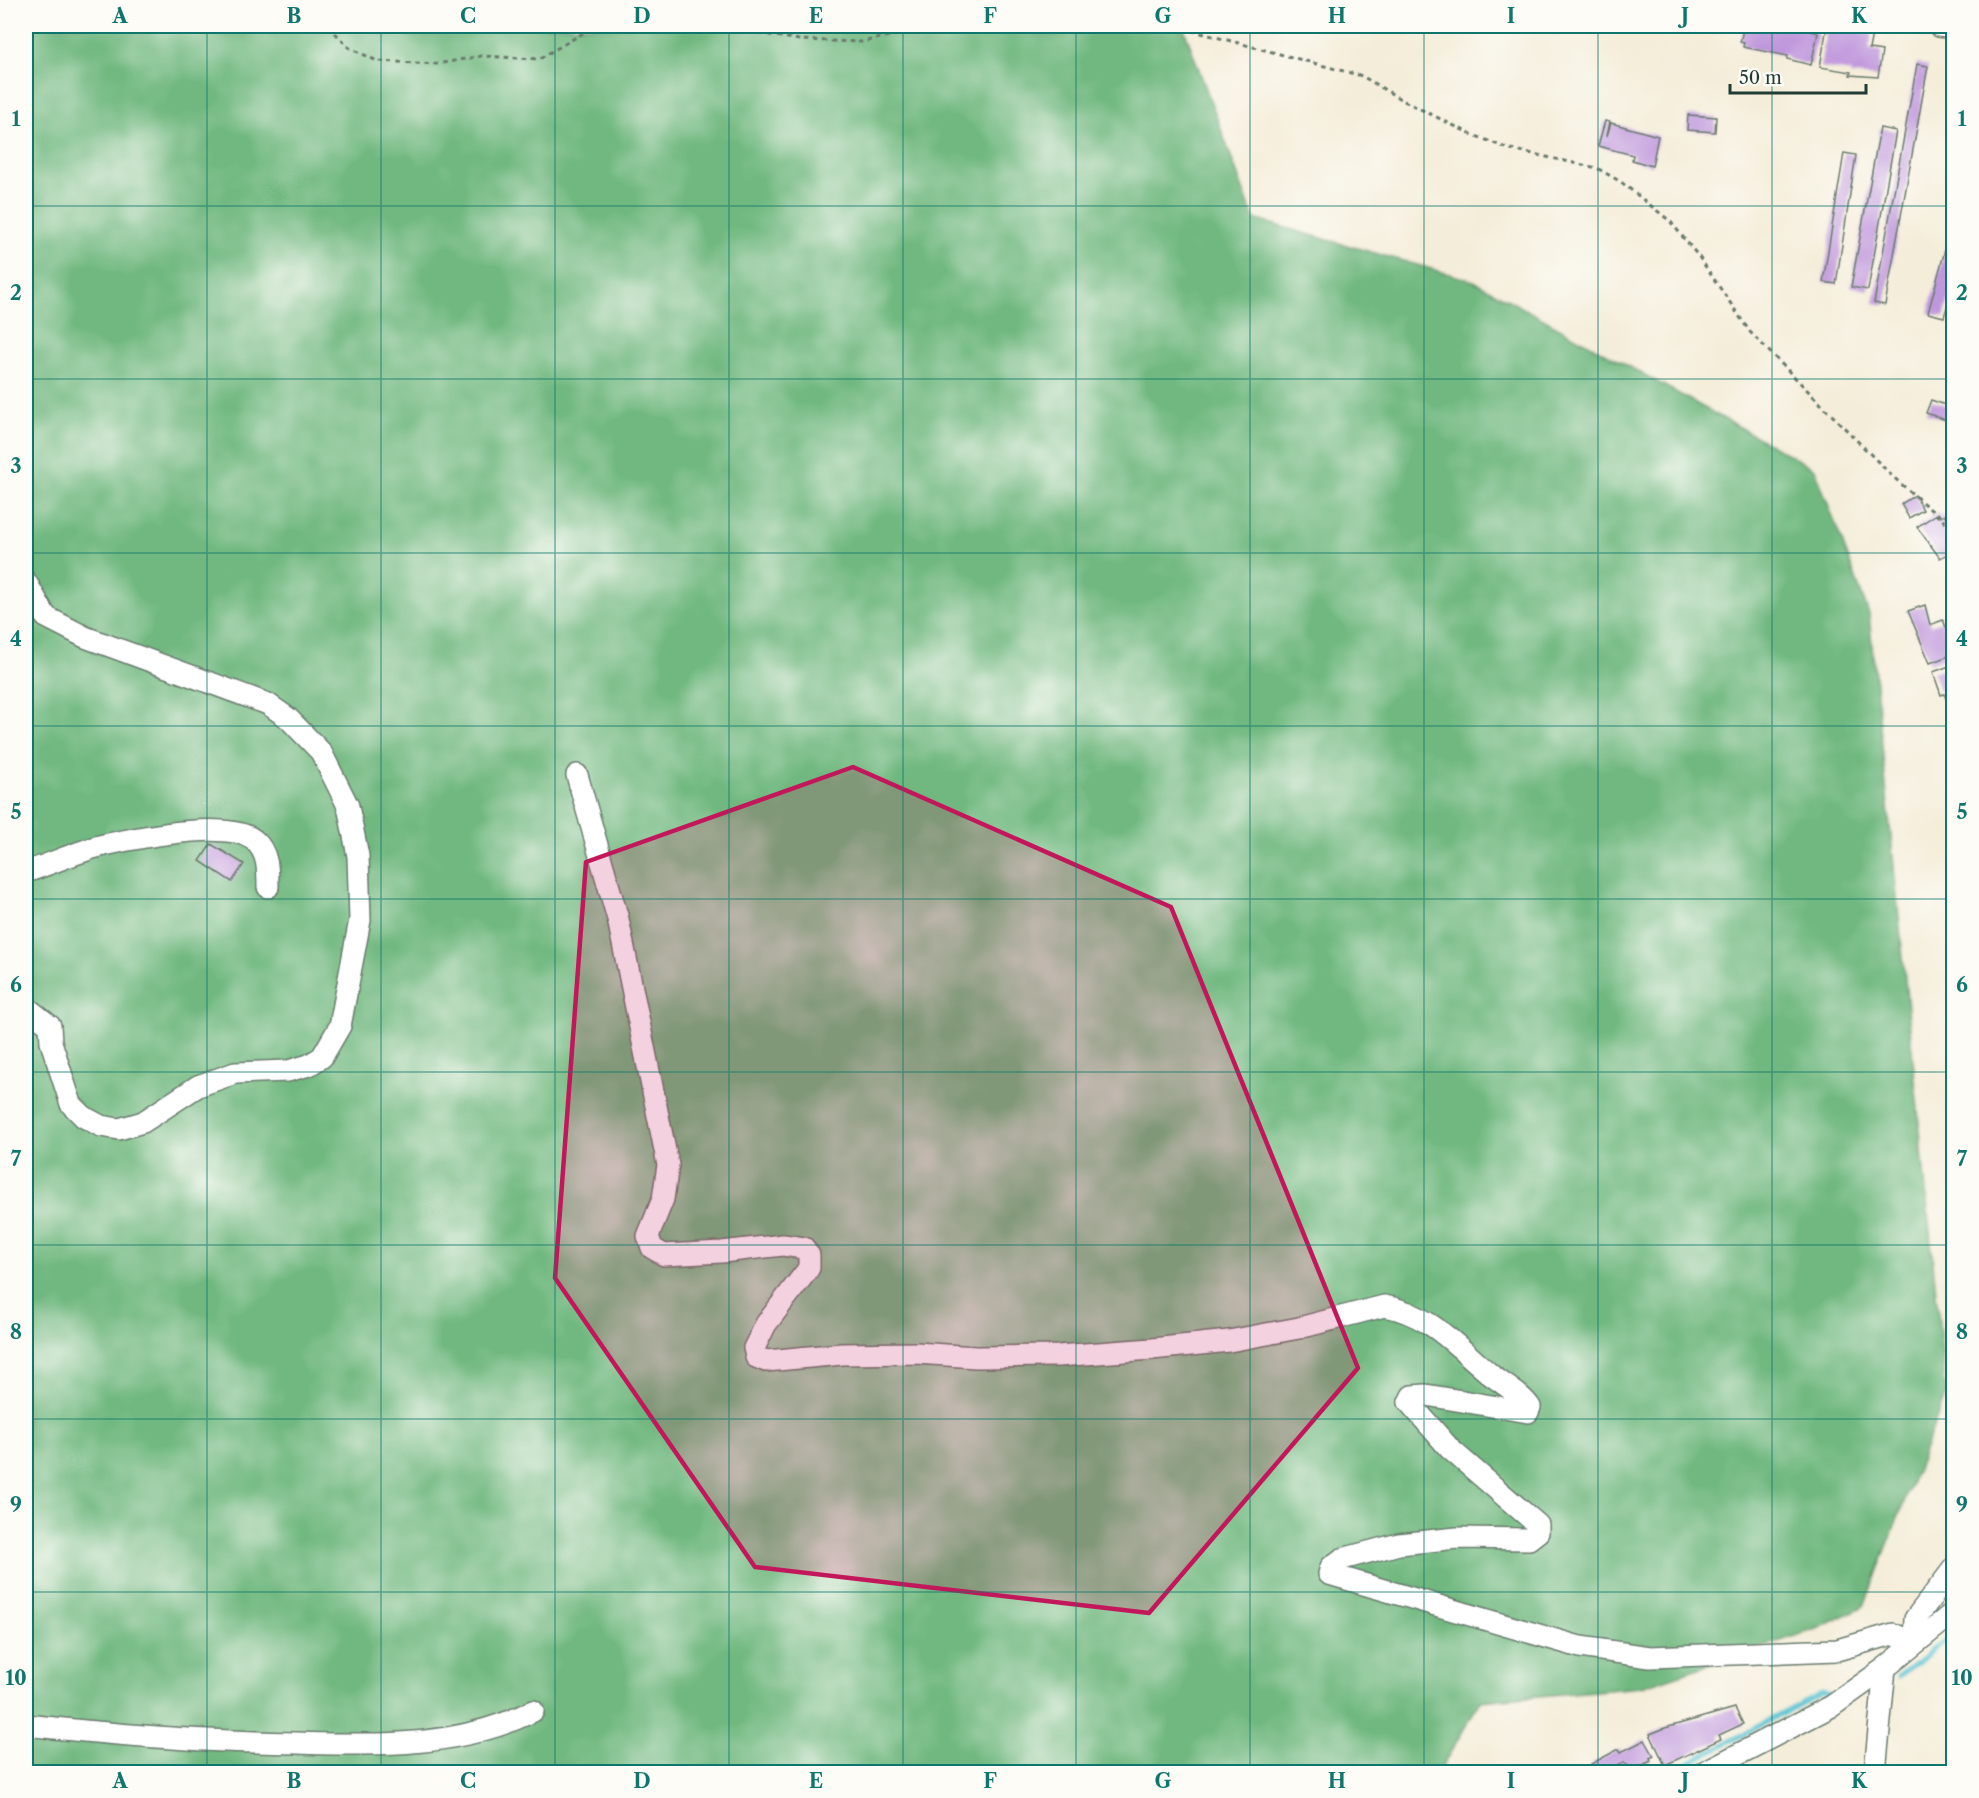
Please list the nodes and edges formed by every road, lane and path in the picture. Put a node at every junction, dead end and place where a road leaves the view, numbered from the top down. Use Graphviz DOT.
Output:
graph roads {
  1 [pos="328,26"];
  2 [pos="595,26"];
  3 [pos="715,26"];
  4 [pos="935,26"];
  5 [pos="1147,26"];
  6 [pos="1939,26"];
  7 [pos="1953,28"];
  8 [pos="1953,530"];
  9 [pos="26,582"];
  10 [pos="577,776"];
  11 [pos="26,872"];
  12 [pos="268,886"];
  13 [pos="26,1007"];
  14 [pos="1953,1568"];
  15 [pos="1953,1612"];
  16 [pos="1914,1643"];
  17 [pos="1885,1668"];
  18 [pos="533,1711"];
  19 [pos="26,1725"];
  20 [pos="1704,1773"];
  21 [pos="1875,1773"];
  1 -- 2 [label="path"];
  3 -- 4 [label="path"];
  5 -- 8 [label="path"];
  6 -- 7 [label="street"];
  9 -- 13 [label="street"];
  10 -- 16 [label="street"];
  11 -- 12 [label="street"];
  14 -- 16 [label="street"];
  15 -- 16 [label="street"];
  16 -- 17 [label="street"];
  17 -- 20 [label="street"];
  17 -- 21 [label="street"];
  18 -- 19 [label="street"];
}
